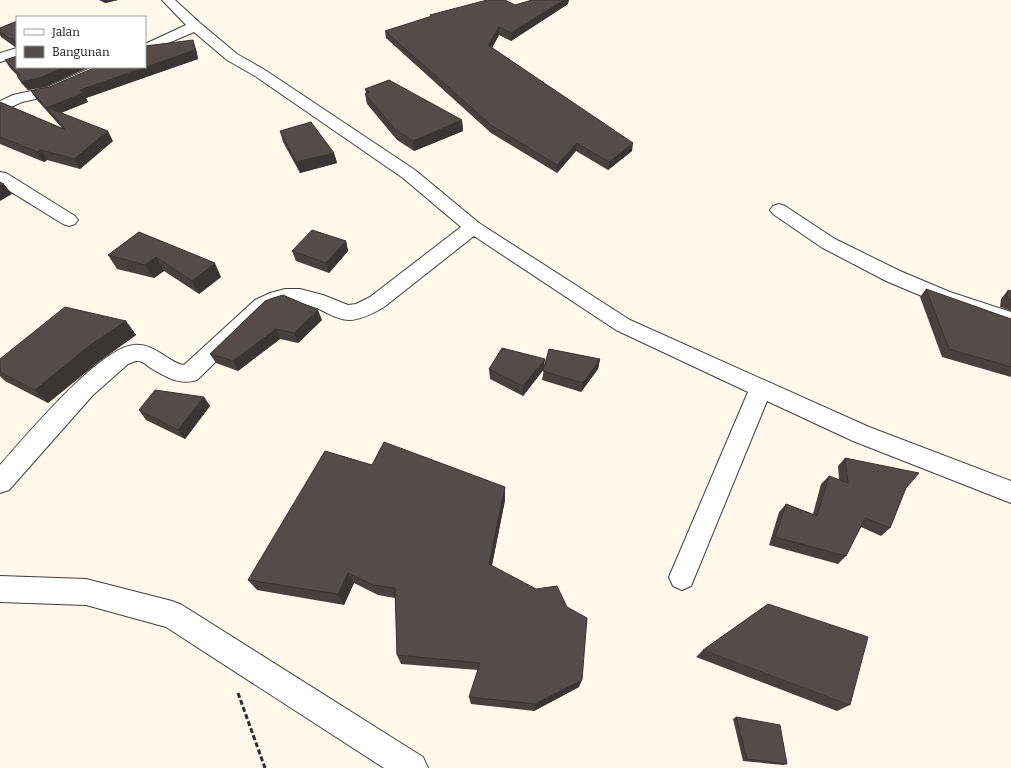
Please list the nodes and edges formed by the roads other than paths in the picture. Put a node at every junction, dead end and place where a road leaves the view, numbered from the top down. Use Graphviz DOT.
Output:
graph roads {
  1 [pos="168,0"];
  2 [pos="195,26"];
  3 [pos="146,49"];
  4 [pos="16,52"];
  5 [pos="0,58"];
  6 [pos="103,68"];
  7 [pos="0,107"];
  8 [pos="0,177"];
  9 [pos="778,210"];
  10 [pos="69,220"];
  11 [pos="473,227"];
  12 [pos="1011,320"];
  13 [pos="761,388"];
  14 [pos="0,482"];
  15 [pos="1011,492"];
  16 [pos="682,577"];
  17 [pos="0,589"];
  18 [pos="412,768"];
  1 -- 2 [label="street"];
  2 -- 3 [label="street"];
  2 -- 11 [label="street"];
  4 -- 5 [label="street"];
  6 -- 7 [label="street"];
  8 -- 10 [label="street"];
  9 -- 12 [label="street"];
  11 -- 13 [label="street"];
  11 -- 14 [label="street"];
  13 -- 15 [label="street"];
  13 -- 16 [label="street"];
  17 -- 18 [label="street"];
}
